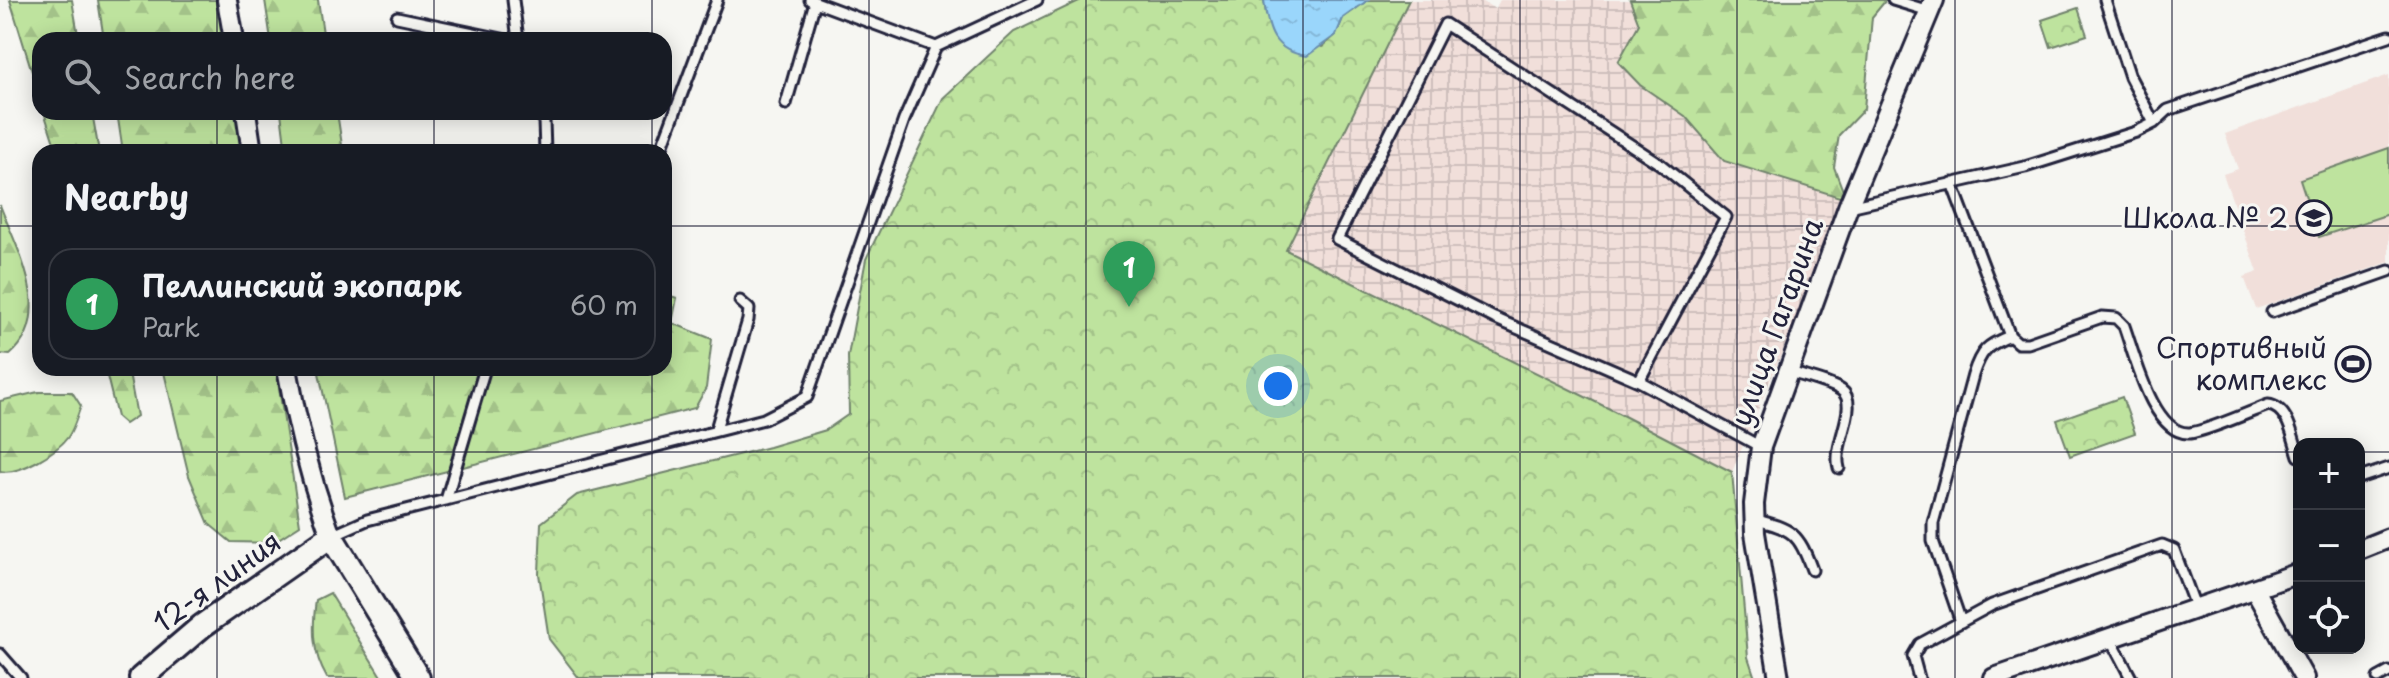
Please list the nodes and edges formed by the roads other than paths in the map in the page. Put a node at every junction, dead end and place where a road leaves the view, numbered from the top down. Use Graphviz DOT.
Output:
graph roads {
  1 [pos="227,0"];
  2 [pos="513,0"];
  3 [pos="717,0"];
  4 [pos="1037,0"];
  5 [pos="1893,0"];
  6 [pos="2105,0"];
  7 [pos="812,1"];
  8 [pos="1932,6"];
  9 [pos="397,17"];
  10 [pos="233,32"];
  11 [pos="469,32"];
  12 [pos="517,32"];
  13 [pos="2389,36"];
  14 [pos="936,47"];
  15 [pos="786,104"];
  16 [pos="247,120"];
  17 [pos="542,120"];
  18 [pos="672,120"];
  19 [pos="672,120"];
  20 [pos="2154,123"];
  21 [pos="251,144"];
  22 [pos="545,144"];
  23 [pos="663,144"];
  24 [pos="1952,183"];
  25 [pos="1848,207"];
  26 [pos="2389,271"];
  27 [pos="740,301"];
  28 [pos="2272,312"];
  29 [pos="2010,336"];
  30 [pos="1787,371"];
  31 [pos="288,376"];
  32 [pos="483,376"];
  33 [pos="1639,381"];
  34 [pos="716,429"];
  35 [pos="2293,440"];
  36 [pos="1761,447"];
  37 [pos="1839,468"];
  38 [pos="2389,468"];
  39 [pos="2365,476"];
  40 [pos="446,500"];
  41 [pos="1754,519"];
  42 [pos="331,536"];
  43 [pos="2389,538"];
  44 [pos="2365,548"];
  45 [pos="1812,570"];
  46 [pos="2293,575"];
  47 [pos="2255,590"];
  48 [pos="2196,609"];
  49 [pos="1961,622"];
  50 [pos="2110,638"];
  51 [pos="0,654"];
  52 [pos="2389,672"];
  53 [pos="21,678"];
  54 [pos="141,678"];
  55 [pos="418,678"];
  56 [pos="1779,678"];
  57 [pos="1919,678"];
  58 [pos="1994,678"];
  59 [pos="2131,678"];
  60 [pos="2304,678"];
  61 [pos="2378,678"];
  1 -- 10 [label="street"];
  2 -- 12 [label="lane"];
  3 -- 18 [label="lane"];
  4 -- 14 [label="lane"];
  5 -- 8 [label="lane"];
  6 -- 20 [label="lane"];
  7 -- 14 [label="lane"];
  7 -- 15 [label="lane"];
  8 -- 25 [label="street, улица Гагарина"];
  9 -- 11 [label="lane"];
  13 -- 20 [label="lane"];
  14 -- 34 [label="lane"];
  16 -- 21 [label="street"];
  17 -- 22 [label="lane"];
  19 -- 23 [label="lane"];
  20 -- 24 [label="lane"];
  24 -- 25 [label="lane"];
  24 -- 29 [label="lane"];
  25 -- 30 [label="street, улица Гагарина"];
  26 -- 28 [label="lane"];
  27 -- 34 [label="lane"];
  29 -- 35 [label="lane"];
  29 -- 49 [label="lane"];
  30 -- 36 [label="street, улица Гагарина"];
  30 -- 37 [label="lane"];
  31 -- 42 [label="street"];
  32 -- 40 [label="lane"];
  33 -- 33 [label="lane"];
  33 -- 36 [label="lane"];
  34 -- 40 [label="lane"];
  36 -- 41 [label="street, улица Гагарина"];
  38 -- 39 [label="lane"];
  40 -- 42 [label="lane"];
  41 -- 45 [label="lane"];
  41 -- 56 [label="street, улица Гагарина"];
  42 -- 54 [label="street, 12-я линия"];
  42 -- 55 [label="street"];
  43 -- 44 [label="street"];
  46 -- 47 [label="street"];
  47 -- 48 [label="street"];
  47 -- 60 [label="street"];
  48 -- 49 [label="lane"];
  48 -- 50 [label="street"];
  49 -- 57 [label="lane"];
  50 -- 58 [label="street"];
  50 -- 59 [label="lane"];
  51 -- 53 [label="lane"];
  52 -- 61 [label="lane"];
}
